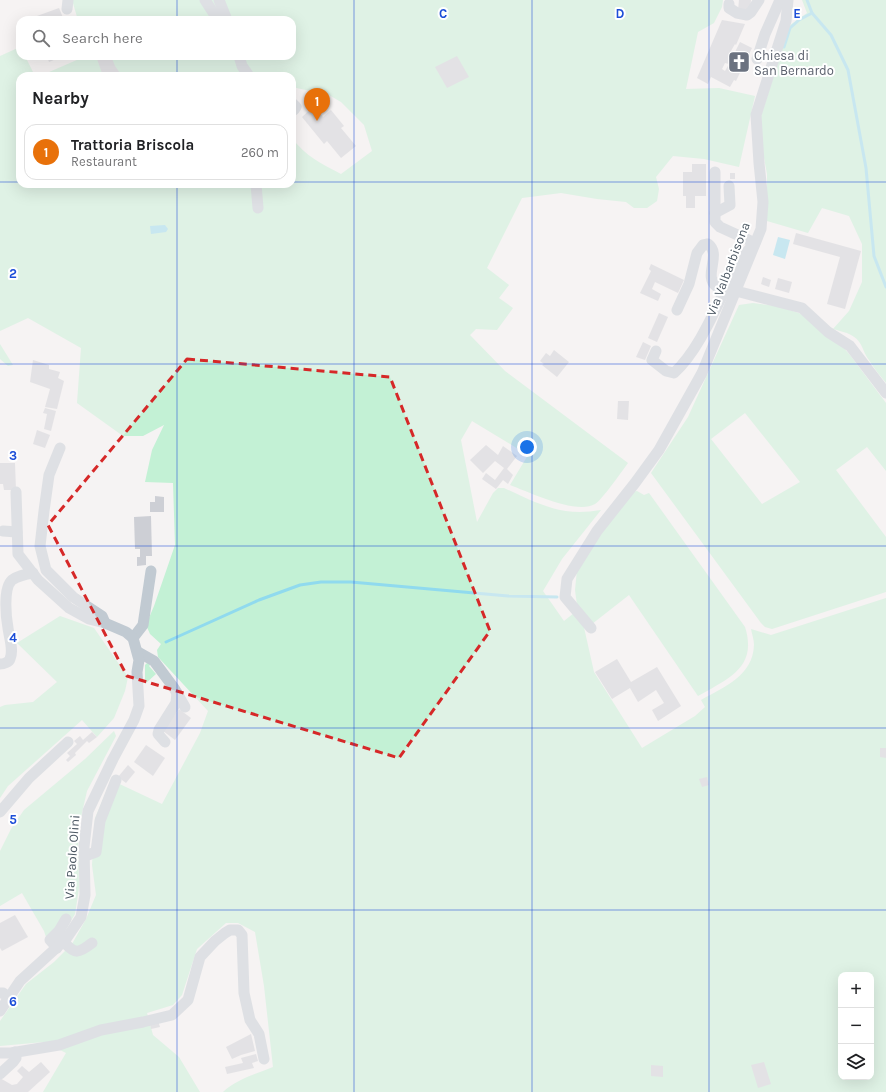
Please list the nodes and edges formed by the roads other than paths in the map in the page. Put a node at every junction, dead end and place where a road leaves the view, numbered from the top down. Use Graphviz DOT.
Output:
graph roads {
  1 [pos="204,0"];
  2 [pos="219,0"];
  3 [pos="759,0"];
  4 [pos="780,0"];
  5 [pos="788,0"];
  6 [pos="729,4"];
  7 [pos="220,16"];
  8 [pos="222,16"];
  9 [pos="757,59"];
  10 [pos="240,60"];
  11 [pos="246,72"];
  12 [pos="715,172"];
  13 [pos="729,186"];
  14 [pos="256,188"];
  15 [pos="258,208"];
  16 [pos="715,213"];
  17 [pos="756,243"];
  18 [pos="730,290"];
  19 [pos="677,310"];
  20 [pos="656,351"];
  21 [pos="886,393"];
  22 [pos="60,448"];
  23 [pos="16,492"];
  24 [pos="3,531"];
  25 [pos="17,532"];
  26 [pos="30,569"];
  27 [pos="151,571"];
  28 [pos="105,623"];
  29 [pos="591,628"];
  30 [pos="133,638"];
  31 [pos="139,656"];
  32 [pos="0,664"];
  33 [pos="177,693"];
  34 [pos="185,707"];
  35 [pos="68,742"];
  36 [pos="165,742"];
  37 [pos="116,780"];
  38 [pos="0,812"];
  39 [pos="85,856"];
  40 [pos="66,919"];
  41 [pos="92,943"];
  42 [pos="60,945"];
  43 [pos="5,995"];
  44 [pos="0,1011"];
  45 [pos="15,1052"];
  46 [pos="0,1053"];
  47 [pos="264,1059"];
  48 [pos="0,1074"];
  1 -- 7 [label="street"];
  2 -- 8 [label="street"];
  3 -- 6 [label="street"];
  4 -- 9 [label="street"];
  5 -- 17 [label="street, Via Valbarbisona"];
  10 -- 11 [label="street"];
  12 -- 16 [label="street"];
  13 -- 16 [label="street"];
  14 -- 15 [label="street"];
  16 -- 17 [label="street"];
  17 -- 18 [label="street, Via Valbarbisona"];
  18 -- 19 [label="street"];
  18 -- 20 [label="street"];
  18 -- 21 [label="street"];
  18 -- 29 [label="street, Via Valbarbisona"];
  22 -- 28 [label="street"];
  23 -- 25 [label="street"];
  24 -- 25 [label="street"];
  25 -- 26 [label="street"];
  26 -- 28 [label="street"];
  26 -- 32 [label="street"];
  27 -- 30 [label="street"];
  28 -- 30 [label="street"];
  30 -- 31 [label="street"];
  31 -- 33 [label="street"];
  31 -- 39 [label="street, Via Paolo Olini"];
  33 -- 34 [label="street"];
  33 -- 36 [label="street"];
  35 -- 38 [label="street"];
  37 -- 39 [label="street"];
  39 -- 42 [label="street, Via Paolo Olini"];
  40 -- 42 [label="street"];
  41 -- 42 [label="street"];
  42 -- 43 [label="street, Via Paolo Olini"];
  43 -- 44 [label="street, Via Paolo Olini"];
  45 -- 46 [label="street"];
  45 -- 47 [label="street"];
  45 -- 48 [label="street"];
}
